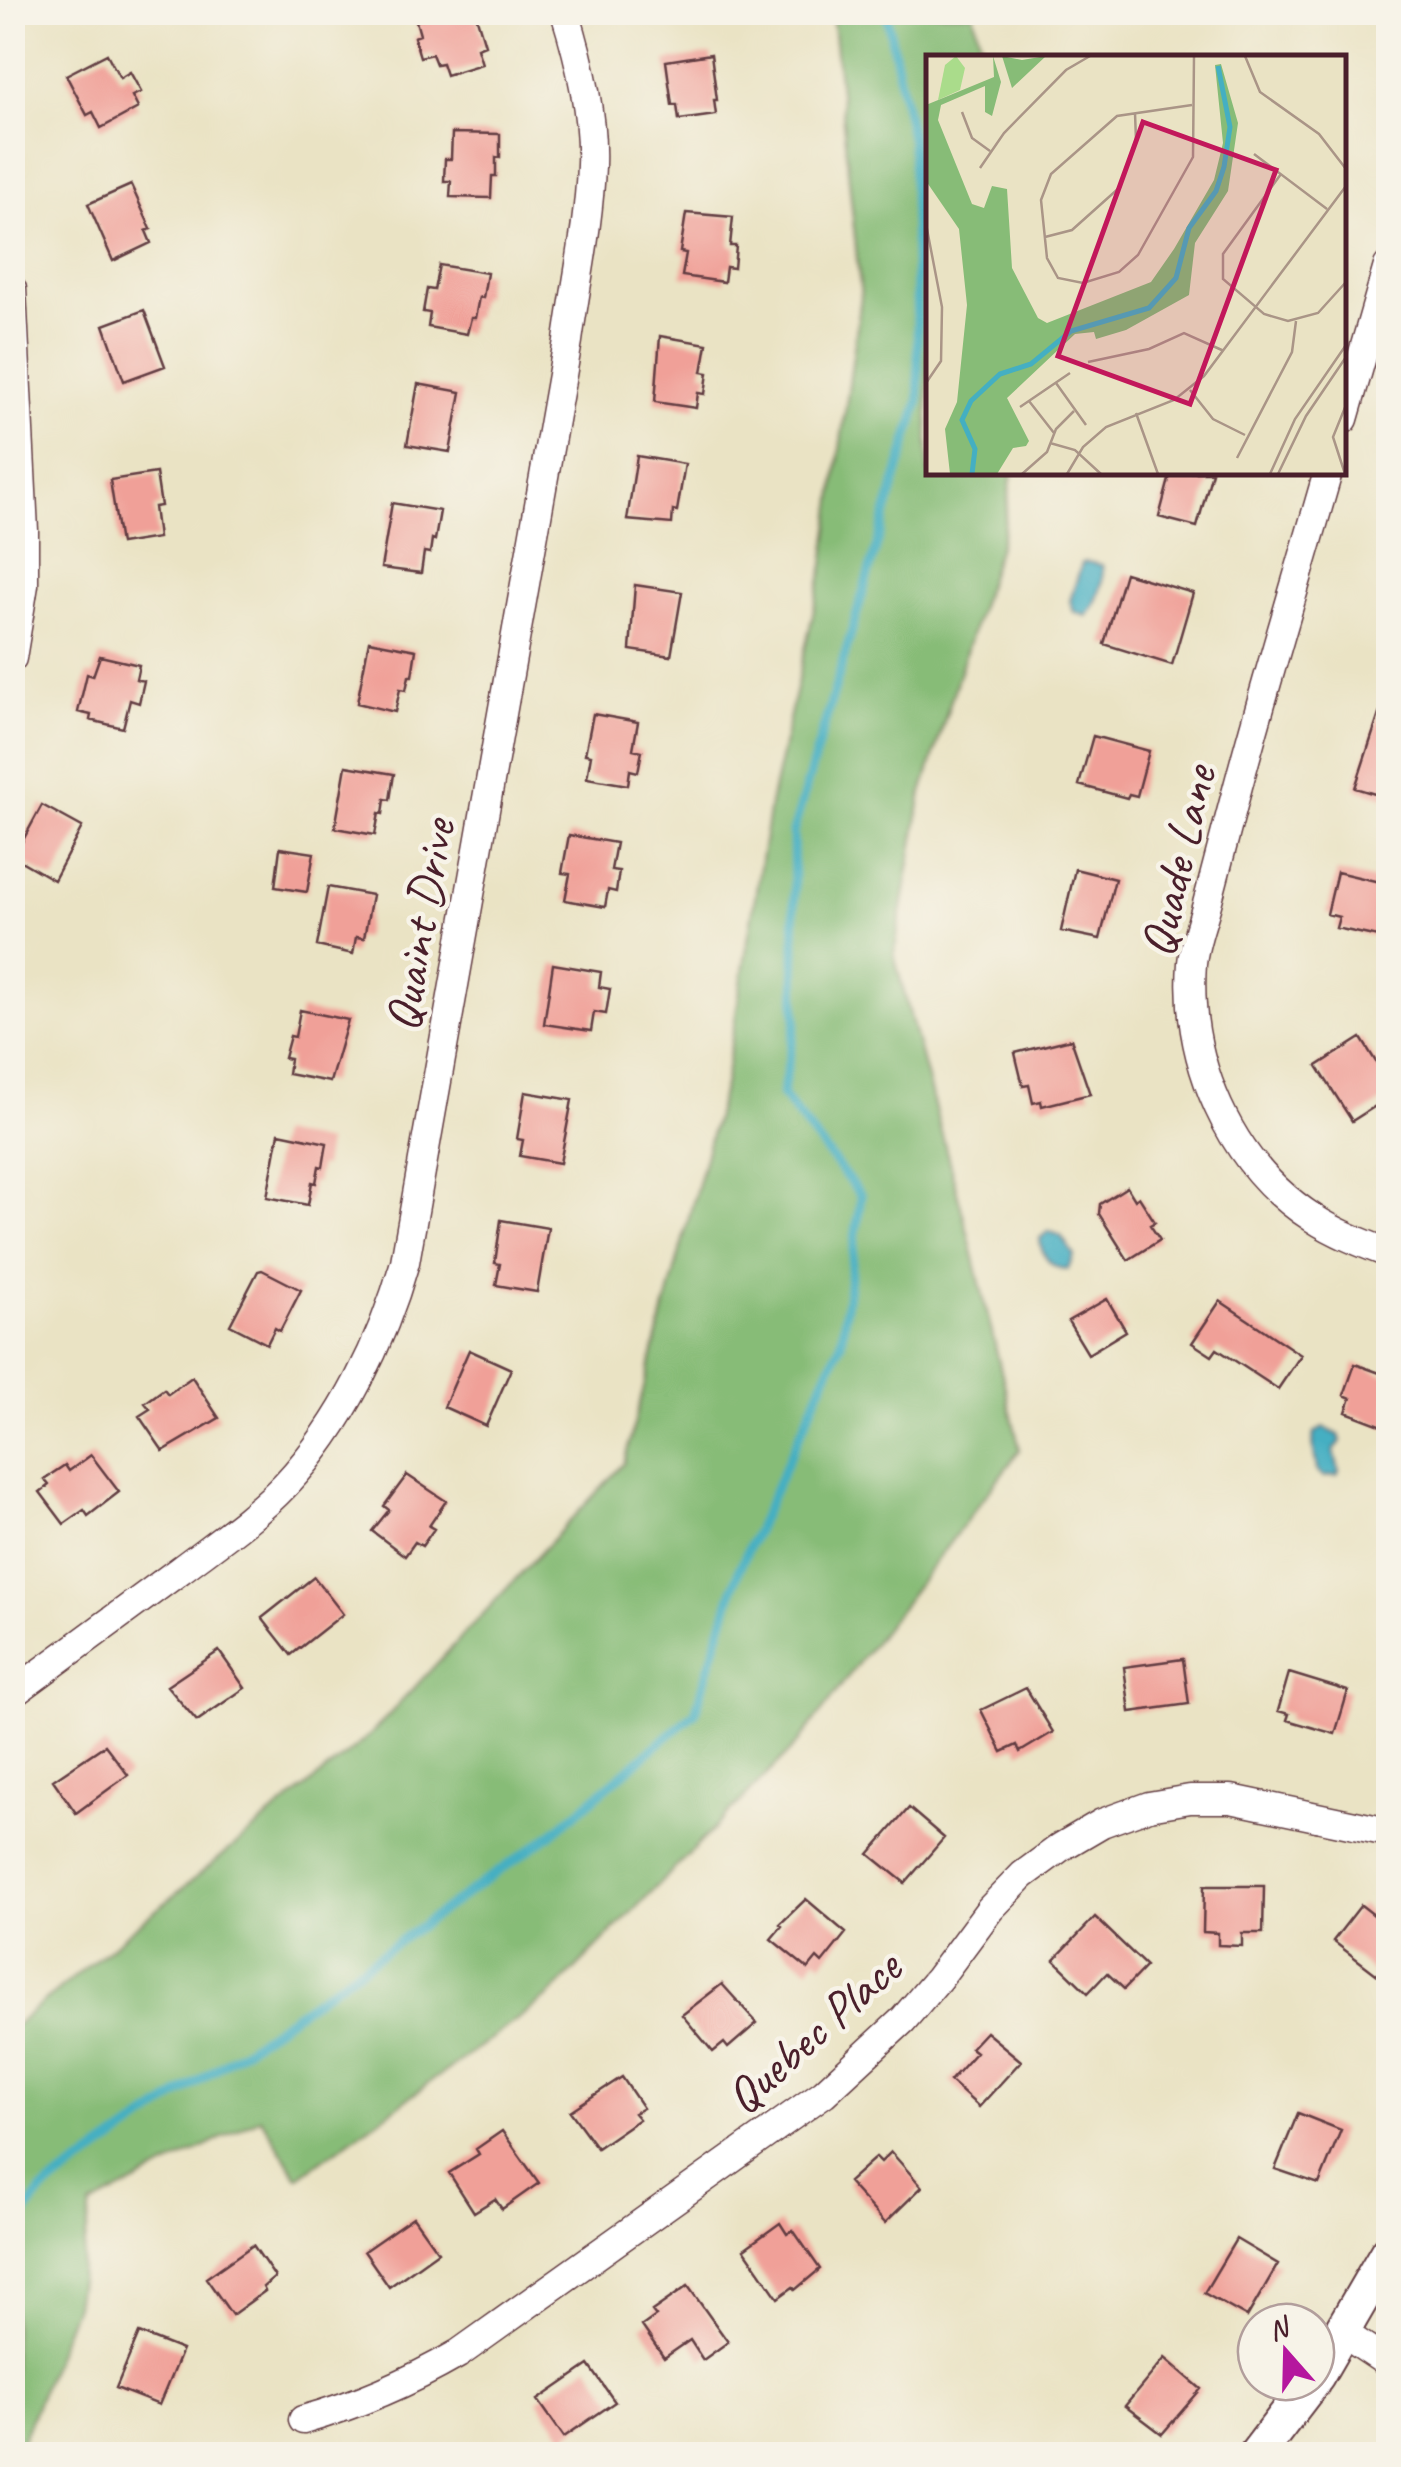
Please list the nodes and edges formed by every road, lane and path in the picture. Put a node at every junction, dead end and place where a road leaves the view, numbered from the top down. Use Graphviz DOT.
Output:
graph roads {
  1 [pos="565,12"];
  2 [pos="1388,266"];
  3 [pos="12,290"];
  4 [pos="1346,412"];
  5 [pos="1327,475"];
  6 [pos="12,658"];
  7 [pos="1388,1253"];
  8 [pos="12,1694"];
  9 [pos="1388,1832"];
  10 [pos="1388,2252"];
  11 [pos="1343,2333"];
  12 [pos="1336,2344"];
  13 [pos="1388,2363"];
  14 [pos="1297,2402"];
  15 [pos="303,2420"];
  16 [pos="1257,2454"];
  1 -- 8 [label="street, Quaint Drive"];
  2 -- 4 [label="street"];
  3 -- 6 [label="street"];
  5 -- 7 [label="street, Quade Lane"];
  9 -- 15 [label="street, Quebec Place"];
  10 -- 11 [label="street"];
  11 -- 12 [label="street"];
  11 -- 13 [label="street"];
  14 -- 16 [label="street"];
}
